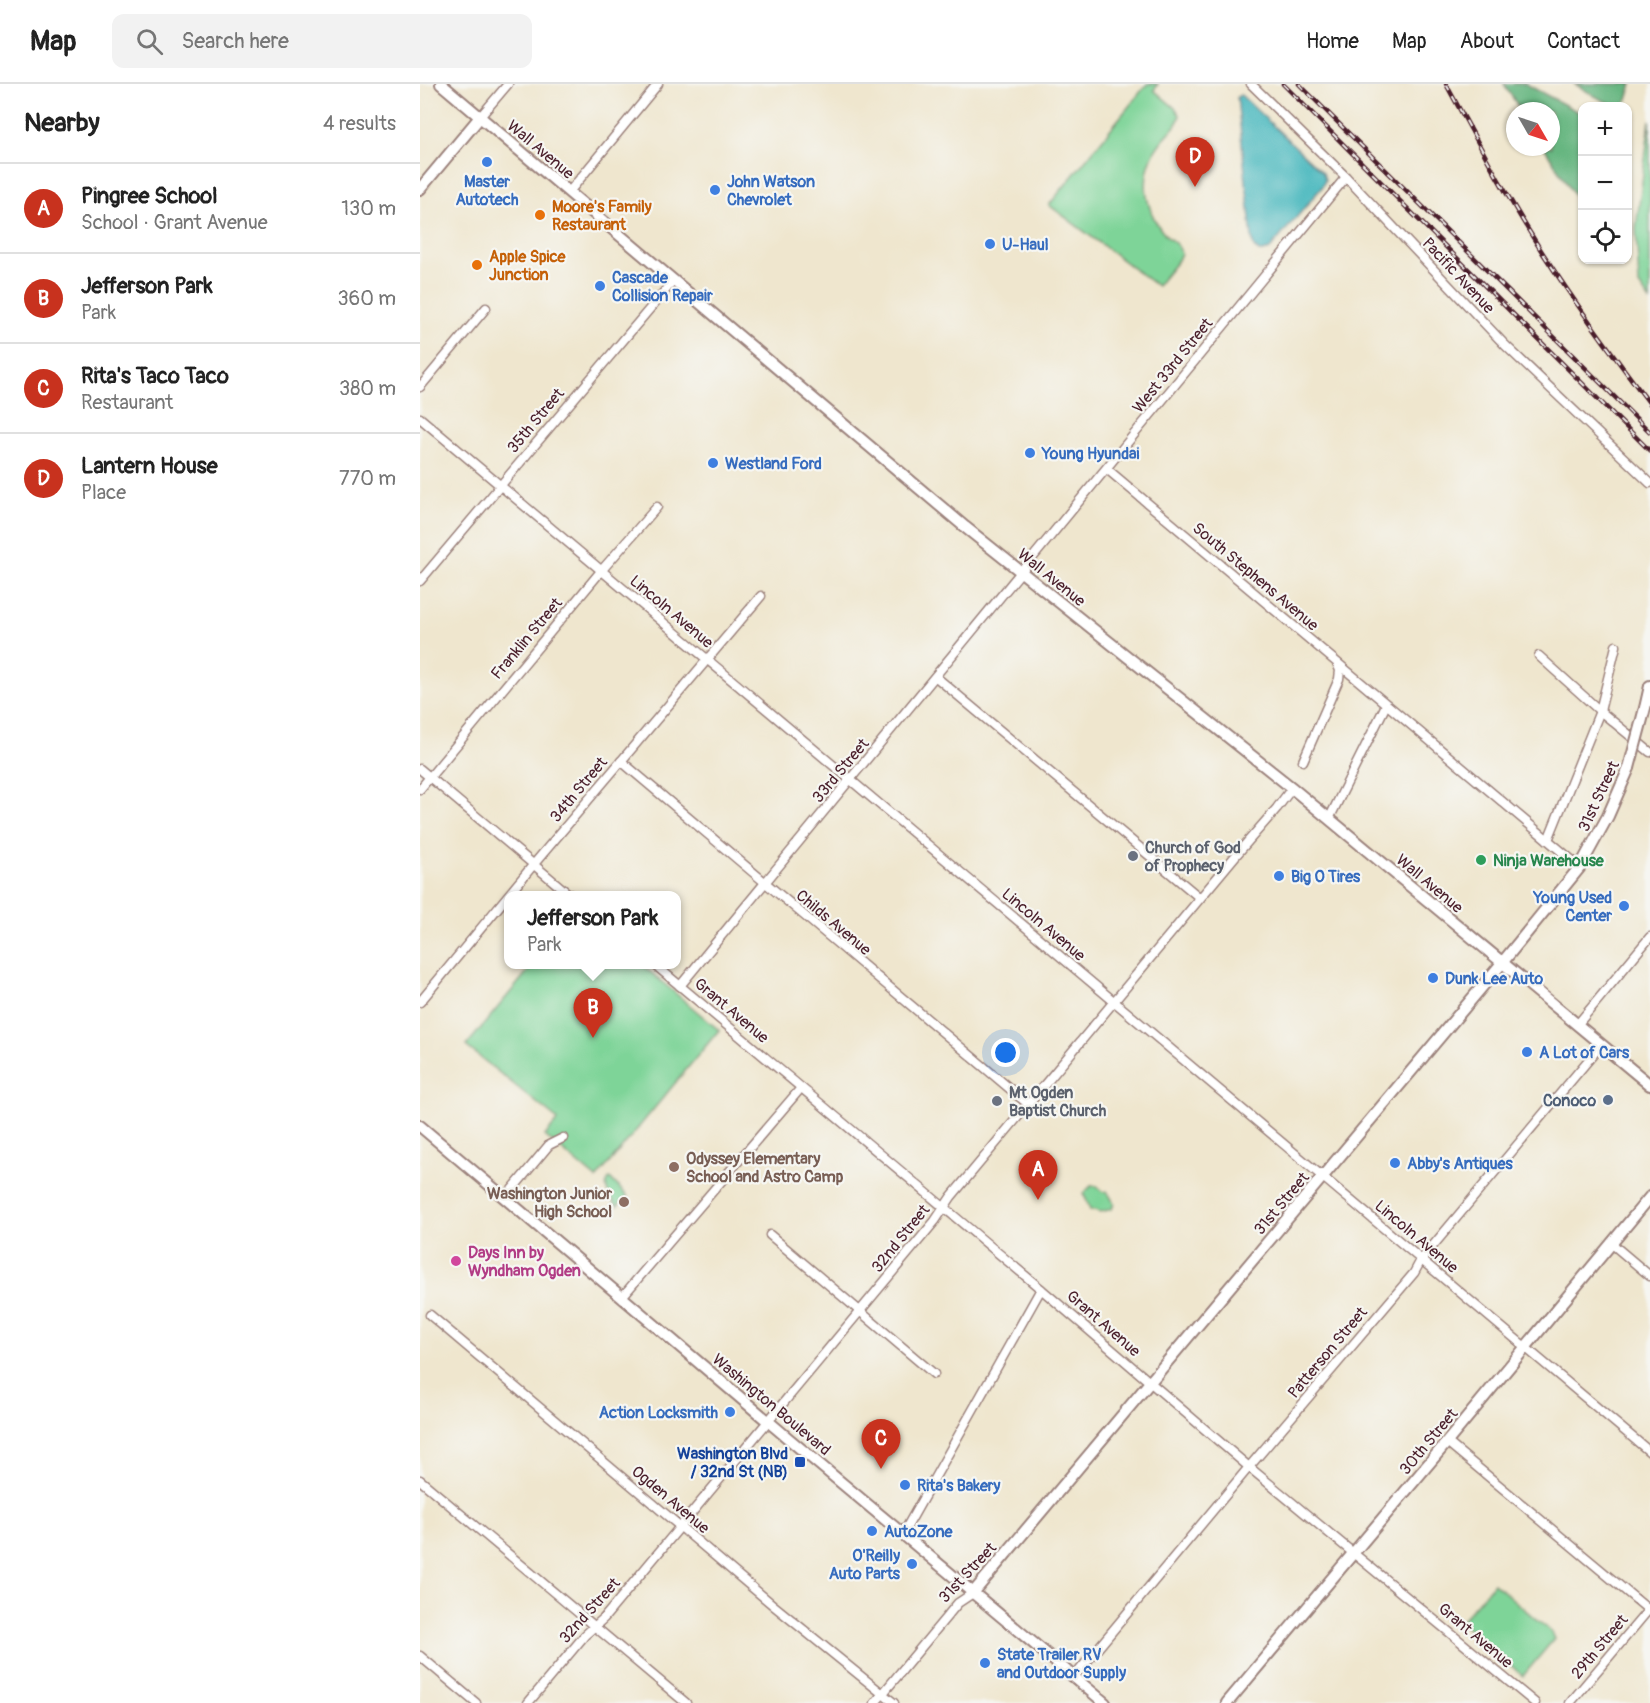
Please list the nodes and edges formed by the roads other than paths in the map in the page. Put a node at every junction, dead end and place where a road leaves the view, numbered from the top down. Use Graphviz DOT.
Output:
graph roads {
  1 [pos="441,84"];
  2 [pos="508,84"];
  3 [pos="658,84"];
  4 [pos="1251,84"];
  5 [pos="480,117"];
  6 [pos="1346,177"];
  7 [pos="420,189"];
  8 [pos="569,192"];
  9 [pos="674,280"];
  10 [pos="486,308"];
  11 [pos="420,387"];
  12 [pos="420,418"];
  13 [pos="1107,469"];
  14 [pos="1650,483"];
  15 [pos="500,486"];
  16 [pos="657,507"];
  17 [pos="601,571"];
  18 [pos="1022,572"];
  19 [pos="420,581"];
  20 [pos="761,596"];
  21 [pos="1616,646"];
  22 [pos="1539,656"];
  23 [pos="707,660"];
  24 [pos="1338,665"];
  25 [pos="936,677"];
  26 [pos="1650,686"];
  27 [pos="1386,705"];
  28 [pos="1600,711"];
  29 [pos="1650,752"];
  30 [pos="621,761"];
  31 [pos="1303,761"];
  32 [pos="420,769"];
  33 [pos="430,777"];
  34 [pos="850,780"];
  35 [pos="1292,788"];
  36 [pos="420,789"];
  37 [pos="1329,819"];
  38 [pos="1548,840"];
  39 [pos="534,864"];
  40 [pos="1580,867"];
  41 [pos="765,883"];
  42 [pos="512,891"];
  43 [pos="565,891"];
  44 [pos="1200,898"];
  45 [pos="504,900"];
  46 [pos="1650,937"];
  47 [pos="1502,963"];
  48 [pos="660,969"];
  49 [pos="680,986"];
  50 [pos="420,1002"];
  51 [pos="1114,1002"];
  52 [pos="1577,1025"];
  53 [pos="1601,1045"];
  54 [pos="1650,1085"];
  55 [pos="801,1088"];
  56 [pos="1028,1104"];
  57 [pos="420,1126"];
  58 [pos="563,1138"];
  59 [pos="1323,1176"];
  60 [pos="1650,1197"];
  61 [pos="505,1198"];
  62 [pos="944,1207"];
  63 [pos="770,1235"];
  64 [pos="1611,1243"];
  65 [pos="1421,1260"];
  66 [pos="1650,1276"];
  67 [pos="1041,1289"];
  68 [pos="622,1298"];
  69 [pos="860,1311"];
  70 [pos="430,1315"];
  71 [pos="1525,1347"];
  72 [pos="934,1374"];
  73 [pos="1150,1383"];
  74 [pos="768,1421"];
  75 [pos="1447,1442"];
  76 [pos="1650,1452"];
  77 [pos="1249,1467"];
  78 [pos="420,1480"];
  79 [pos="680,1527"];
  80 [pos="903,1534"];
  81 [pos="1354,1553"];
  82 [pos="973,1593"];
  83 [pos="1649,1610"];
  84 [pos="595,1626"];
  85 [pos="420,1656"];
  86 [pos="1074,1677"];
  87 [pos="883,1694"];
  88 [pos="476,1703"];
  89 [pos="528,1703"];
  90 [pos="686,1703"];
  91 [pos="875,1703"];
  92 [pos="894,1703"];
  93 [pos="1105,1703"];
  94 [pos="1227,1703"];
  95 [pos="1535,1703"];
  96 [pos="1570,1703"];
  1 -- 5 [label="main road, Wall Avenue"];
  2 -- 5 [label="street"];
  3 -- 8 [label="street"];
  4 -- 6 [label="street, Pacific Avenue"];
  5 -- 7 [label="main road"];
  5 -- 8 [label="main road, Wall Avenue"];
  6 -- 13 [label="street, West 33rd Street"];
  6 -- 14 [label="street, Pacific Avenue"];
  8 -- 9 [label="main road, Wall Avenue"];
  9 -- 15 [label="street, 35th Street"];
  9 -- 18 [label="main road, Wall Avenue"];
  10 -- 11 [label="street"];
  12 -- 15 [label="street, Lincoln Avenue"];
  13 -- 18 [label="street, West 33rd Street"];
  13 -- 24 [label="street, South Stephens Avenue"];
  15 -- 17 [label="street, Lincoln Avenue"];
  15 -- 19 [label="street, 35th Street"];
  16 -- 17 [label="street, Franklin Street"];
  17 -- 23 [label="street, Lincoln Avenue"];
  17 -- 33 [label="street, Franklin Street"];
  18 -- 25 [label="street, 33rd Street"];
  18 -- 35 [label="main road, Wall Avenue"];
  20 -- 23 [label="street, 34th Street"];
  21 -- 28 [label="street"];
  22 -- 28 [label="street"];
  23 -- 30 [label="street, 34th Street"];
  23 -- 34 [label="street, Lincoln Avenue"];
  24 -- 27 [label="street, South Stephens Avenue"];
  24 -- 31 [label="street"];
  25 -- 34 [label="street, 33rd Street"];
  25 -- 44 [label="street"];
  26 -- 40 [label="main road, 31st Street, bridge"];
  27 -- 37 [label="street"];
  27 -- 38 [label="street, South Stephens Avenue"];
  28 -- 29 [label="street"];
  28 -- 38 [label="street"];
  30 -- 39 [label="street, 34th Street"];
  30 -- 41 [label="street, Childs Avenue"];
  32 -- 33 [label="street"];
  33 -- 36 [label="street, Franklin Street"];
  33 -- 39 [label="street"];
  34 -- 41 [label="street, 33rd Street"];
  34 -- 51 [label="street, Lincoln Avenue"];
  35 -- 37 [label="main road, Wall Avenue"];
  35 -- 44 [label="street, 32nd Street"];
  37 -- 47 [label="main road, Wall Avenue"];
  38 -- 40 [label="street, South Stephens Avenue"];
  39 -- 42 [label="street, 34th Street"];
  39 -- 43 [label="street"];
  40 -- 47 [label="main road, 31st Street"];
  41 -- 49 [label="street, 33rd Street"];
  41 -- 56 [label="street, Childs Avenue"];
  44 -- 51 [label="street, 32nd Street"];
  45 -- 50 [label="street, 34th Street"];
  46 -- 52 [label="street"];
  47 -- 52 [label="main road, Wall Avenue"];
  47 -- 59 [label="main road, 31st Street"];
  48 -- 49 [label="street, Grant Avenue"];
  49 -- 55 [label="street, Grant Avenue"];
  51 -- 56 [label="street, 32nd Street"];
  51 -- 59 [label="street, Lincoln Avenue"];
  52 -- 53 [label="main road, Wall Avenue"];
  53 -- 54 [label="main road, Wall Avenue"];
  53 -- 65 [label="street, Patterson Street"];
  55 -- 62 [label="street, Grant Avenue"];
  55 -- 68 [label="street"];
  56 -- 62 [label="street, 32nd Street"];
  57 -- 61 [label="main road, Washington Boulevard"];
  58 -- 61 [label="street"];
  59 -- 65 [label="street, Lincoln Avenue"];
  59 -- 73 [label="main road, 31st Street"];
  60 -- 64 [label="main road, 30th Street"];
  61 -- 68 [label="main road, Washington Boulevard"];
  62 -- 67 [label="street, Grant Avenue"];
  62 -- 69 [label="street, 32nd Street"];
  63 -- 69 [label="street"];
  64 -- 66 [label="street"];
  64 -- 71 [label="main road, 30th Street"];
  65 -- 71 [label="street, Lincoln Avenue"];
  65 -- 77 [label="street, Patterson Street"];
  67 -- 73 [label="street, Grant Avenue"];
  67 -- 80 [label="street"];
  68 -- 74 [label="main road, Washington Boulevard"];
  69 -- 72 [label="street"];
  69 -- 74 [label="street, 32nd Street"];
  70 -- 79 [label="street, Ogden Avenue"];
  71 -- 75 [label="main road, 30th Street"];
  71 -- 76 [label="street, Lincoln Avenue"];
  73 -- 77 [label="street, Grant Avenue"];
  73 -- 82 [label="main road, 31st Street"];
  74 -- 79 [label="street, 32nd Street"];
  74 -- 80 [label="main road, Washington Boulevard"];
  75 -- 81 [label="main road, 30th Street"];
  75 -- 83 [label="street"];
  77 -- 81 [label="street, Grant Avenue"];
  77 -- 86 [label="street, Patterson Street"];
  78 -- 84 [label="street"];
  79 -- 84 [label="street, 32nd Street"];
  79 -- 87 [label="street, Ogden Avenue"];
  80 -- 82 [label="main road, Washington Boulevard"];
  81 -- 94 [label="main road, 30th Street"];
  81 -- 95 [label="street, Grant Avenue"];
  82 -- 86 [label="main road, Washington Boulevard"];
  82 -- 87 [label="street, 31st Street"];
  83 -- 96 [label="street, 29th Street"];
  84 -- 89 [label="street, 32nd Street"];
  84 -- 90 [label="street"];
  85 -- 88 [label="street"];
  86 -- 93 [label="main road, Washington Boulevard"];
  87 -- 91 [label="street, 31st Street"];
  87 -- 92 [label="street, Ogden Avenue"];
}
